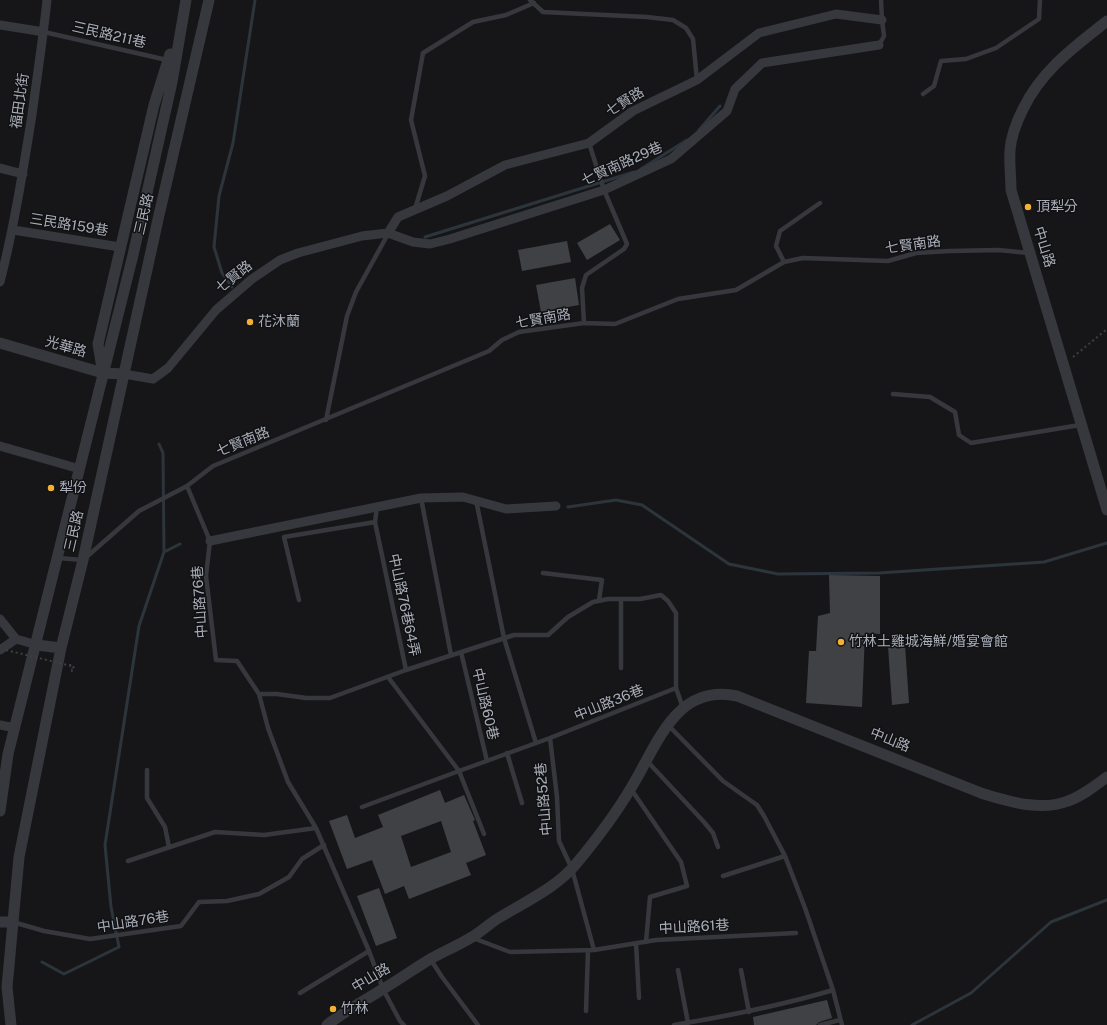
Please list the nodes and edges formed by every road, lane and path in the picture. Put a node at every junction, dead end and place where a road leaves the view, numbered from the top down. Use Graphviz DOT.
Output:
graph roads {
  1 [pos="47,0"];
  2 [pos="186,0"];
  3 [pos="209,0"];
  4 [pos="881,0"];
  5 [pos="1040,0"];
  6 [pos="532,2"];
  7 [pos="882,20"];
  8 [pos="181,21"];
  9 [pos="1107,21"];
  10 [pos="0,24"];
  11 [pos="44,32"];
  12 [pos="879,45"];
  13 [pos="168,61"];
  14 [pos="697,80"];
  15 [pos="923,94"];
  16 [pos="589,143"];
  17 [pos="0,168"];
  18 [pos="23,174"];
  19 [pos="604,190"];
  20 [pos="820,203"];
  21 [pos="414,210"];
  22 [pos="14,230"];
  23 [pos="388,233"];
  24 [pos="120,247"];
  25 [pos="1030,253"];
  26 [pos="784,262"];
  27 [pos="0,282"];
  28 [pos="584,323"];
  29 [pos="1107,329"];
  30 [pos="0,343"];
  31 [pos="1064,365"];
  32 [pos="103,373"];
  33 [pos="124,374"];
  34 [pos="893,394"];
  35 [pos="326,420"];
  36 [pos="1082,424"];
  37 [pos="0,446"];
  38 [pos="80,469"];
  39 [pos="187,486"];
  40 [pos="421,498"];
  41 [pos="476,500"];
  42 [pos="377,506"];
  43 [pos="556,506"];
  44 [pos="1107,510"];
  45 [pos="375,522"];
  46 [pos="210,541"];
  47 [pos="58,558"];
  48 [pos="83,560"];
  49 [pos="543,573"];
  50 [pos="621,599"];
  51 [pos="299,600"];
  52 [pos="599,600"];
  53 [pos="0,619"];
  54 [pos="504,638"];
  55 [pos="16,639"];
  56 [pos="37,645"];
  57 [pos="61,648"];
  58 [pos="3,650"];
  59 [pos="462,652"];
  60 [pos="451,655"];
  61 [pos="621,668"];
  62 [pos="406,670"];
  63 [pos="71,671"];
  64 [pos="388,677"];
  65 [pos="676,688"];
  66 [pos="259,694"];
  67 [pos="683,708"];
  68 [pos="0,724"];
  69 [pos="667,724"];
  70 [pos="15,728"];
  71 [pos="550,738"];
  72 [pos="536,742"];
  73 [pos="507,754"];
  74 [pos="487,761"];
  75 [pos="647,761"];
  76 [pos="147,770"];
  77 [pos="459,771"];
  78 [pos="1107,777"];
  79 [pos="631,789"];
  80 [pos="522,802"];
  81 [pos="362,807"];
  82 [pos="0,811"];
  83 [pos="316,828"];
  84 [pos="484,834"];
  85 [pos="324,845"];
  86 [pos="169,847"];
  87 [pos="718,847"];
  88 [pos="785,856"];
  89 [pos="128,861"];
  90 [pos="572,869"];
  91 [pos="723,876"];
  92 [pos="0,922"];
  93 [pos="13,922"];
  94 [pos="796,933"];
  95 [pos="472,937"];
  96 [pos="646,942"];
  97 [pos="636,943"];
  98 [pos="588,950"];
  99 [pos="594,950"];
  100 [pos="369,951"];
  101 [pos="431,959"];
  102 [pos="678,970"];
  103 [pos="741,970"];
  104 [pos="383,989"];
  105 [pos="833,990"];
  106 [pos="300,993"];
  107 [pos="639,998"];
  108 [pos="586,1011"];
  109 [pos="749,1012"];
  110 [pos="841,1022"];
  111 [pos="688,1023"];
  112 [pos="11,1025"];
  113 [pos="327,1025"];
  114 [pos="404,1025"];
  115 [pos="478,1025"];
  116 [pos="674,1025"];
  117 [pos="820,1025"];
  1 -- 11 [label="street, 福田北街"];
  2 -- 8 [label="street, 三民路"];
  3 -- 33 [label="street, 三民路"];
  4 -- 7 [label="lane"];
  5 -- 15 [label="lane"];
  6 -- 14 [label="lane"];
  6 -- 21 [label="lane"];
  7 -- 12 [label="lane"];
  7 -- 14 [label="street, 七賢路"];
  8 -- 13 [label="street, 三民路"];
  8 -- 32 [label="street, 三民路"];
  9 -- 25 [label="street, 中山路"];
  10 -- 11 [label="street"];
  11 -- 13 [label="lane, 三民路211巷"];
  11 -- 18 [label="street, 福田北街"];
  12 -- 19 [label="street, 七賢南路29巷"];
  13 -- 24 [label="street, 三民路"];
  14 -- 16 [label="street, 七賢路"];
  16 -- 19 [label="lane"];
  16 -- 21 [label="street, 七賢路"];
  17 -- 18 [label="street"];
  18 -- 22 [label="street, 福田北街"];
  19 -- 23 [label="street, 七賢南路29巷"];
  19 -- 28 [label="lane"];
  20 -- 26 [label="lane"];
  21 -- 23 [label="street, 七賢路"];
  22 -- 24 [label="street, 三民路159巷"];
  22 -- 27 [label="street, 福田北街"];
  23 -- 33 [label="street, 七賢路"];
  23 -- 35 [label="lane, 七賢路"];
  24 -- 32 [label="street, 三民路"];
  25 -- 26 [label="lane, 七賢南路"];
  25 -- 31 [label="street, 中山路"];
  26 -- 28 [label="lane, 七賢南路"];
  28 -- 35 [label="lane, 七賢南路"];
  29 -- 31 [label="path"];
  30 -- 32 [label="street, 光華路"];
  31 -- 36 [label="street, 中山路"];
  32 -- 33 [label="street, 光華路"];
  32 -- 38 [label="street, 三民路"];
  33 -- 48 [label="street, 三民路"];
  34 -- 36 [label="lane"];
  35 -- 39 [label="lane, 七賢南路"];
  36 -- 44 [label="street, 中山路"];
  37 -- 38 [label="street"];
  38 -- 47 [label="street, 三民路"];
  39 -- 46 [label="lane, 中山路76巷"];
  39 -- 48 [label="lane, 七賢南路"];
  40 -- 41 [label="street"];
  40 -- 42 [label="street"];
  40 -- 60 [label="lane"];
  41 -- 43 [label="street"];
  41 -- 54 [label="lane"];
  42 -- 45 [label="lane, 中山路76巷64弄"];
  42 -- 46 [label="street"];
  45 -- 51 [label="lane"];
  45 -- 62 [label="lane, 中山路76巷64弄"];
  46 -- 66 [label="lane, 中山路76巷"];
  47 -- 48 [label="lane"];
  47 -- 56 [label="street, 三民路"];
  48 -- 57 [label="street, 三民路"];
  49 -- 52 [label="lane"];
  50 -- 52 [label="lane"];
  50 -- 61 [label="lane, 中山路36巷"];
  50 -- 65 [label="lane"];
  52 -- 54 [label="lane, 中山路76巷64弄"];
  53 -- 55 [label="street"];
  54 -- 59 [label="lane, 中山路76巷64弄"];
  54 -- 72 [label="lane, 中山路52巷"];
  55 -- 56 [label="street"];
  55 -- 58 [label="street"];
  56 -- 57 [label="street"];
  56 -- 70 [label="street, 三民路"];
  57 -- 93 [label="street, 三民路"];
  58 -- 63 [label="path, bridge"];
  59 -- 60 [label="lane, 中山路76巷64弄"];
  59 -- 74 [label="lane, 中山路60巷"];
  60 -- 62 [label="lane, 中山路76巷64弄"];
  62 -- 64 [label="lane"];
  64 -- 66 [label="lane"];
  64 -- 77 [label="lane"];
  65 -- 67 [label="lane"];
  65 -- 71 [label="lane, 中山路36巷"];
  66 -- 83 [label="lane, 中山路76巷"];
  67 -- 69 [label="street, 中山路"];
  67 -- 78 [label="street, 中山路"];
  68 -- 70 [label="street"];
  69 -- 75 [label="street, 中山路"];
  69 -- 88 [label="lane"];
  70 -- 82 [label="street, 三民路"];
  71 -- 72 [label="lane, 中山路52巷"];
  71 -- 90 [label="lane, 中山路52巷"];
  72 -- 73 [label="lane, 中山路52巷"];
  73 -- 74 [label="lane, 中山路52巷"];
  73 -- 80 [label="lane"];
  74 -- 77 [label="lane, 中山路52巷"];
  75 -- 79 [label="street, 中山路"];
  75 -- 87 [label="lane"];
  76 -- 86 [label="lane"];
  77 -- 81 [label="lane"];
  77 -- 84 [label="lane"];
  79 -- 90 [label="street, 中山路"];
  79 -- 96 [label="lane, 中山路61巷"];
  83 -- 85 [label="lane, 中山路76巷"];
  83 -- 86 [label="lane"];
  85 -- 93 [label="lane, 中山路76巷"];
  85 -- 100 [label="lane, 中山路76巷"];
  86 -- 89 [label="lane"];
  88 -- 91 [label="lane"];
  88 -- 105 [label="lane"];
  90 -- 95 [label="street, 中山路"];
  90 -- 99 [label="lane"];
  92 -- 93 [label="street"];
  93 -- 112 [label="street, 三民路"];
  94 -- 96 [label="lane, 中山路61巷"];
  95 -- 98 [label="lane"];
  95 -- 101 [label="street, 中山路"];
  96 -- 97 [label="lane"];
  97 -- 99 [label="lane"];
  97 -- 107 [label="lane"];
  98 -- 99 [label="lane"];
  98 -- 108 [label="lane"];
  100 -- 104 [label="lane, 中山路76巷"];
  100 -- 106 [label="lane"];
  101 -- 104 [label="street, 中山路"];
  101 -- 115 [label="lane"];
  102 -- 111 [label="lane"];
  103 -- 109 [label="lane"];
  104 -- 113 [label="street, 中山路"];
  104 -- 114 [label="lane, 中山路76巷"];
  105 -- 109 [label="lane"];
  105 -- 110 [label="lane"];
  109 -- 111 [label="lane"];
  110 -- 117 [label="lane"];
  111 -- 116 [label="lane"];
}
